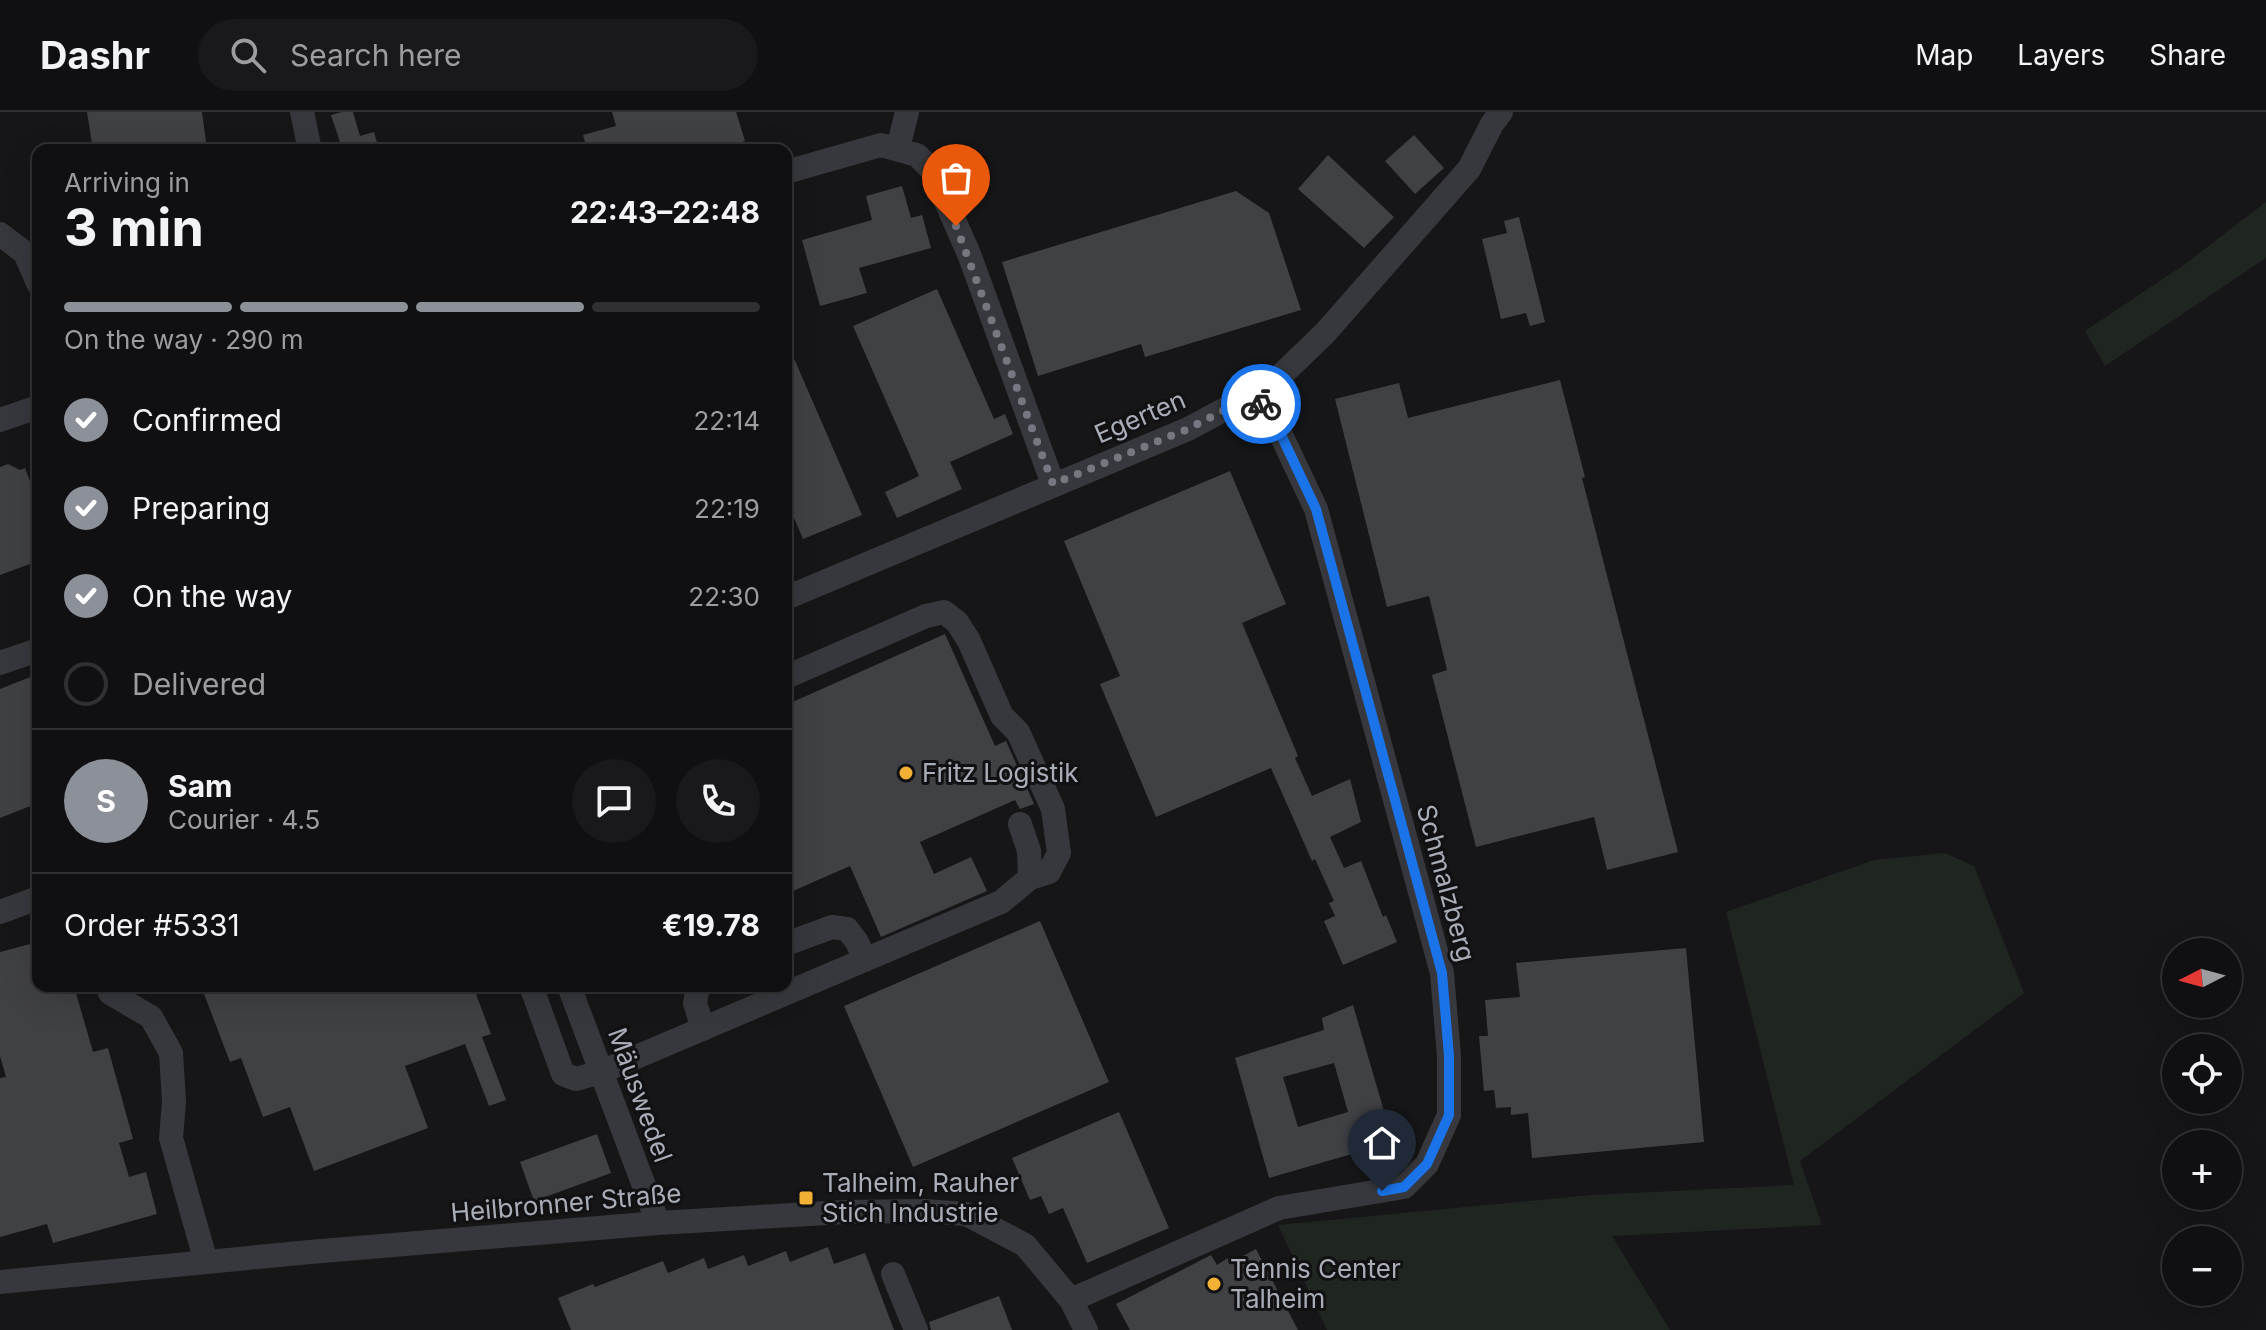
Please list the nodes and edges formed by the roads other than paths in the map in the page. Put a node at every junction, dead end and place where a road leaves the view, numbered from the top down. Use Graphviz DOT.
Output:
graph roads {
  1 [pos="302,112"];
  2 [pos="907,112"];
  3 [pos="1501,112"];
  4 [pos="309,144"];
  5 [pos="898,148"];
  6 [pos="792,170"];
  7 [pos="0,234"];
  8 [pos="32,269"];
  9 [pos="1255,394"];
  10 [pos="32,409"];
  11 [pos="0,420"];
  12 [pos="1053,484"];
  13 [pos="792,595"];
  14 [pos="32,652"];
  15 [pos="0,663"];
  16 [pos="792,674"];
  17 [pos="1020,824"];
  18 [pos="1030,878"];
  19 [pos="32,900"];
  20 [pos="0,912"];
  21 [pos="792,942"];
  22 [pos="865,960"];
  23 [pos="792,991"];
  24 [pos="110,992"];
  25 [pos="533,992"];
  26 [pos="571,992"];
  27 [pos="697,992"];
  28 [pos="790,992"];
  29 [pos="703,1029"];
  30 [pos="601,1072"];
  31 [pos="658,1223"];
  32 [pos="206,1262"];
  33 [pos="893,1274"];
  34 [pos="0,1282"];
  35 [pos="1071,1300"];
  36 [pos="916,1330"];
  37 [pos="1086,1330"];
  1 -- 4 [label="street"];
  2 -- 5 [label="street"];
  3 -- 9 [label="street, Egerten"];
  5 -- 6 [label="street"];
  5 -- 12 [label="street"];
  7 -- 8 [label="street"];
  9 -- 12 [label="street, Egerten"];
  9 -- 35 [label="street, Schmalzberg"];
  10 -- 11 [label="street"];
  12 -- 13 [label="street, Egerten"];
  14 -- 15 [label="street"];
  16 -- 18 [label="street"];
  17 -- 18 [label="street"];
  18 -- 22 [label="street"];
  19 -- 20 [label="street"];
  21 -- 22 [label="street"];
  22 -- 23 [label="street"];
  24 -- 32 [label="street"];
  25 -- 30 [label="street"];
  26 -- 30 [label="street, Mäuswedel"];
  27 -- 29 [label="street"];
  28 -- 29 [label="street"];
  29 -- 30 [label="street"];
  30 -- 31 [label="street, Mäuswedel"];
  31 -- 32 [label="street, Heilbronner Straße"];
  31 -- 35 [label="street, Heilbronner Straße"];
  32 -- 34 [label="street, Heilbronner Straße"];
  33 -- 36 [label="street"];
  35 -- 37 [label="street, Heilbronner Straße"];
}
